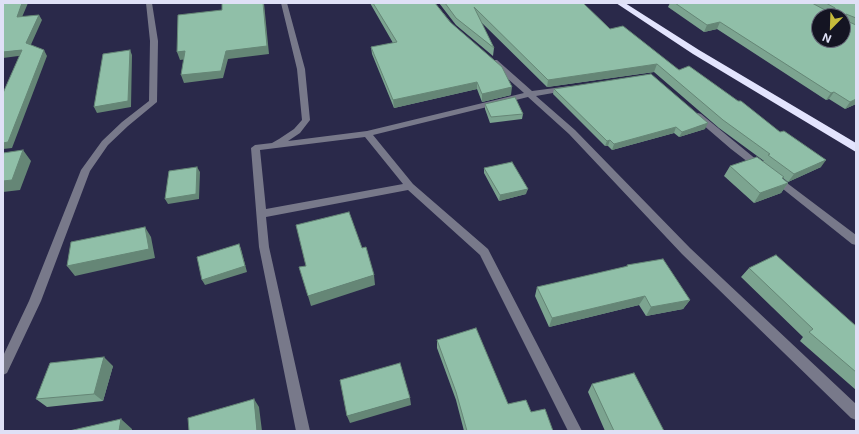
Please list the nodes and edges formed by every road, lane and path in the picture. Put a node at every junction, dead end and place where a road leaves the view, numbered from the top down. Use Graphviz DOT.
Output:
graph roads {
  1 [pos="149,3"];
  2 [pos="284,3"];
  3 [pos="620,3"];
  4 [pos="489,58"];
  5 [pos="576,86"];
  6 [pos="531,94"];
  7 [pos="692,111"];
  8 [pos="367,134"];
  9 [pos="255,148"];
  10 [pos="856,148"];
  11 [pos="410,186"];
  12 [pos="261,214"];
  13 [pos="856,241"];
  14 [pos="3,369"];
  15 [pos="856,413"];
  16 [pos="303,431"];
  17 [pos="575,431"];
  1 -- 14 [label="street"];
  2 -- 9 [label="street"];
  3 -- 10 [label="highway"];
  4 -- 6 [label="street"];
  5 -- 6 [label="street"];
  6 -- 8 [label="street"];
  6 -- 15 [label="street"];
  7 -- 13 [label="street"];
  8 -- 9 [label="street"];
  8 -- 11 [label="street"];
  9 -- 12 [label="street"];
  11 -- 12 [label="street"];
  11 -- 17 [label="street"];
  12 -- 16 [label="street"];
}
